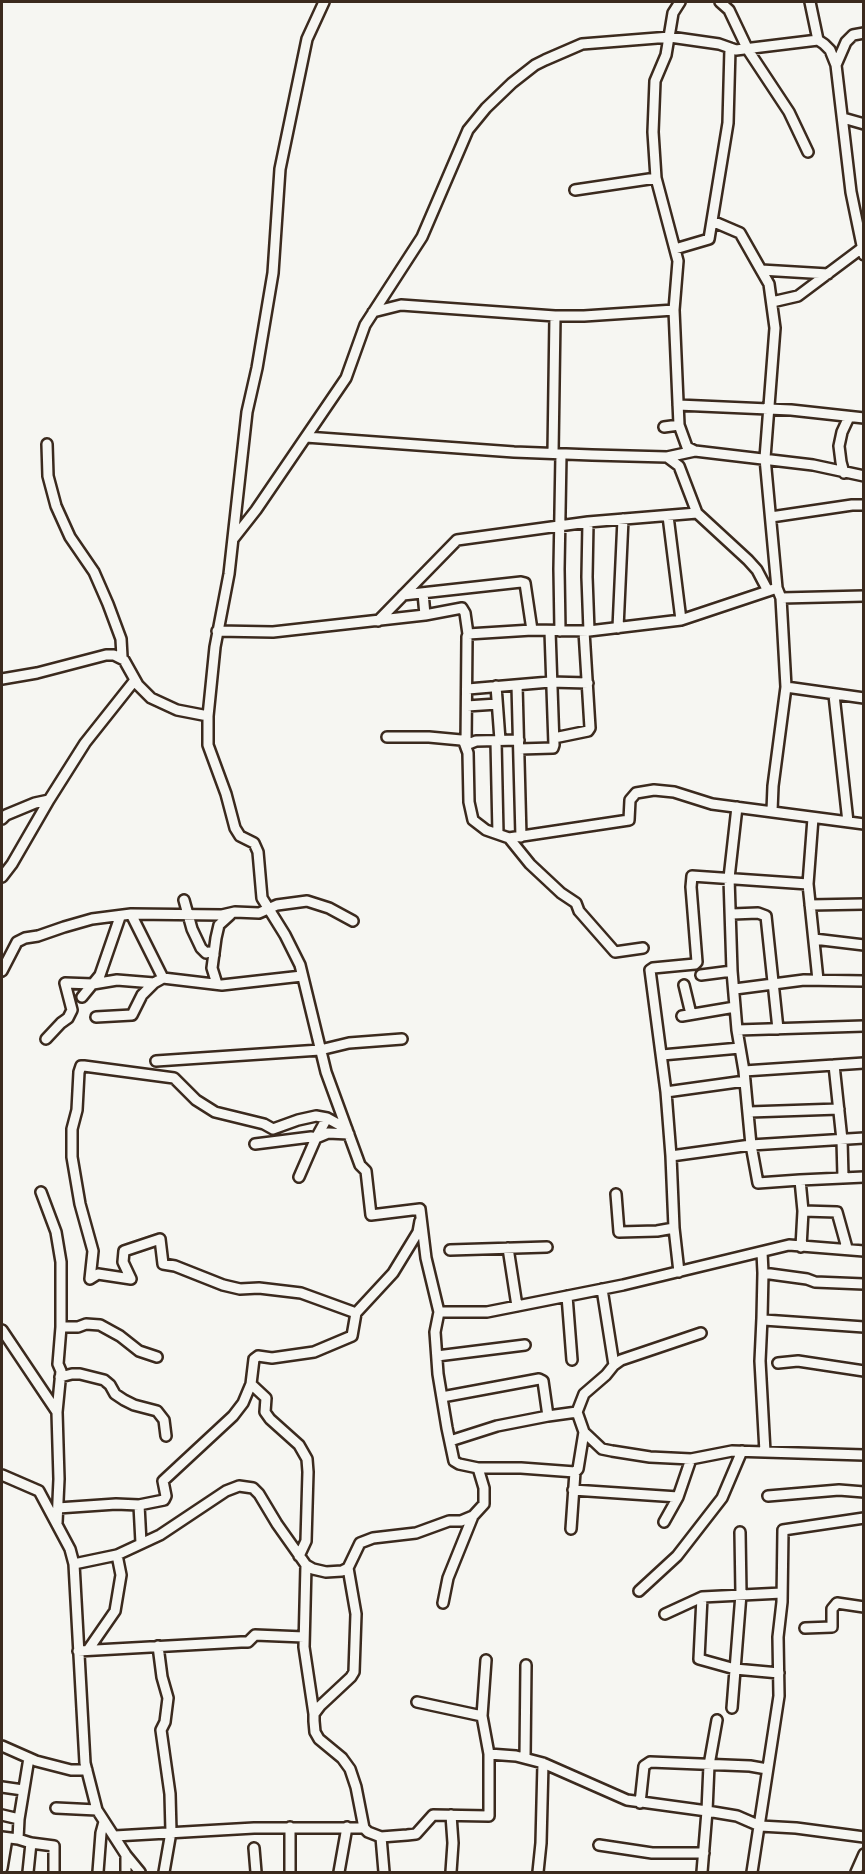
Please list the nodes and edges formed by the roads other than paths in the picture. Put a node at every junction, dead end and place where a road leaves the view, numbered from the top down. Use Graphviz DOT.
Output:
graph roads {
  1 [pos="324,2"];
  2 [pos="680,2"];
  3 [pos="720,2"];
  4 [pos="810,2"];
  5 [pos="864,33"];
  6 [pos="670,37"];
  7 [pos="818,40"];
  8 [pos="730,48"];
  9 [pos="748,50"];
  10 [pos="836,65"];
  11 [pos="843,118"];
  12 [pos="864,124"];
  13 [pos="808,152"];
  14 [pos="656,178"];
  15 [pos="575,190"];
  16 [pos="712,221"];
  17 [pos="675,249"];
  18 [pos="863,251"];
  19 [pos="761,270"];
  20 [pos="828,274"];
  21 [pos="772,302"];
  22 [pos="674,310"];
  23 [pos="373,312"];
  24 [pos="555,316"];
  25 [pos="678,405"];
  26 [pos="767,410"];
  27 [pos="849,417"];
  28 [pos="864,418"];
  29 [pos="679,425"];
  30 [pos="664,427"];
  31 [pos="306,437"];
  32 [pos="47,444"];
  33 [pos="695,451"];
  34 [pos="557,453"];
  35 [pos="667,457"];
  36 [pos="765,458"];
  37 [pos="844,473"];
  38 [pos="864,476"];
  39 [pos="864,505"];
  40 [pos="697,513"];
  41 [pos="668,516"];
  42 [pos="771,517"];
  43 [pos="623,519"];
  44 [pos="588,522"];
  45 [pos="560,526"];
  46 [pos="234,538"];
  47 [pos="773,589"];
  48 [pos="423,593"];
  49 [pos="404,595"];
  50 [pos="864,596"];
  51 [pos="781,598"];
  52 [pos="425,615"];
  53 [pos="681,620"];
  54 [pos="378,621"];
  55 [pos="618,628"];
  56 [pos="532,630"];
  57 [pos="218,631"];
  58 [pos="550,631"];
  59 [pos="586,631"];
  60 [pos="560,632"];
  61 [pos="468,634"];
  62 [pos="122,657"];
  63 [pos="2,679"];
  64 [pos="135,680"];
  65 [pos="550,682"];
  66 [pos="588,683"];
  67 [pos="517,685"];
  68 [pos="496,686"];
  69 [pos="786,687"];
  70 [pos="468,689"];
  71 [pos="834,695"];
  72 [pos="864,698"];
  73 [pos="497,704"];
  74 [pos="467,706"];
  75 [pos="208,716"];
  76 [pos="387,737"];
  77 [pos="554,738"];
  78 [pos="498,740"];
  79 [pos="519,744"];
  80 [pos="466,745"];
  81 [pos="49,800"];
  82 [pos="737,807"];
  83 [pos="772,811"];
  84 [pos="813,818"];
  85 [pos="2,819"];
  86 [pos="848,822"];
  87 [pos="864,824"];
  88 [pos="498,834"];
  89 [pos="521,837"];
  90 [pos="509,838"];
  91 [pos="2,877"];
  92 [pos="729,878"];
  93 [pos="808,885"];
  94 [pos="184,900"];
  95 [pos="864,904"];
  96 [pos="810,905"];
  97 [pos="269,909"];
  98 [pos="231,913"];
  99 [pos="131,914"];
  100 [pos="188,914"];
  101 [pos="732,914"];
  102 [pos="120,917"];
  103 [pos="353,921"];
  104 [pos="814,939"];
  105 [pos="864,945"];
  106 [pos="643,948"];
  107 [pos="214,955"];
  108 [pos="2,971"];
  109 [pos="732,971"];
  110 [pos="701,975"];
  111 [pos="302,976"];
  112 [pos="818,980"];
  113 [pos="158,981"];
  114 [pos="864,981"];
  115 [pos="775,983"];
  116 [pos="93,984"];
  117 [pos="217,984"];
  118 [pos="684,985"];
  119 [pos="735,989"];
  120 [pos="82,997"];
  121 [pos="735,1007"];
  122 [pos="96,1017"];
  123 [pos="864,1026"];
  124 [pos="778,1029"];
  125 [pos="737,1030"];
  126 [pos="45,1039"];
  127 [pos="402,1040"];
  128 [pos="740,1048"];
  129 [pos="320,1050"];
  130 [pos="662,1055"];
  131 [pos="156,1061"];
  132 [pos="864,1063"];
  133 [pos="834,1065"];
  134 [pos="744,1071"];
  135 [pos="746,1081"];
  136 [pos="666,1092"];
  137 [pos="839,1109"];
  138 [pos="749,1112"];
  139 [pos="327,1118"];
  140 [pos="348,1132"];
  141 [pos="316,1138"];
  142 [pos="864,1138"];
  143 [pos="842,1140"];
  144 [pos="255,1144"];
  145 [pos="751,1145"];
  146 [pos="671,1156"];
  147 [pos="299,1177"];
  148 [pos="843,1177"];
  149 [pos="864,1177"];
  150 [pos="800,1180"];
  151 [pos="41,1192"];
  152 [pos="616,1194"];
  153 [pos="802,1211"];
  154 [pos="422,1216"];
  155 [pos="674,1228"];
  156 [pos="547,1247"];
  157 [pos="801,1247"];
  158 [pos="508,1248"];
  159 [pos="847,1248"];
  160 [pos="450,1250"];
  161 [pos="864,1251"];
  162 [pos="762,1252"];
  163 [pos="679,1272"];
  164 [pos="763,1273"];
  165 [pos="864,1284"];
  166 [pos="602,1289"];
  167 [pos="567,1296"];
  168 [pos="517,1306"];
  169 [pos="439,1312"];
  170 [pos="356,1313"];
  171 [pos="762,1318"];
  172 [pos="61,1327"];
  173 [pos="864,1327"];
  174 [pos="2,1330"];
  175 [pos="701,1333"];
  176 [pos="525,1345"];
  177 [pos="437,1356"];
  178 [pos="157,1357"];
  179 [pos="573,1360"];
  180 [pos="778,1363"];
  181 [pos="614,1365"];
  182 [pos="864,1371"];
  183 [pos="60,1377"];
  184 [pos="251,1384"];
  185 [pos="442,1397"];
  186 [pos="57,1412"];
  187 [pos="578,1412"];
  188 [pos="548,1416"];
  189 [pos="584,1432"];
  190 [pos="166,1436"];
  191 [pos="450,1441"];
  192 [pos="742,1451"];
  193 [pos="765,1452"];
  194 [pos="864,1455"];
  195 [pos="691,1459"];
  196 [pos="478,1468"];
  197 [pos="575,1472"];
  198 [pos="2,1474"];
  199 [pos="573,1490"];
  200 [pos="864,1492"];
  201 [pos="768,1496"];
  202 [pos="678,1497"];
  203 [pos="140,1505"];
  204 [pos="58,1508"];
  205 [pos="473,1516"];
  206 [pos="864,1518"];
  207 [pos="664,1522"];
  208 [pos="57,1523"];
  209 [pos="571,1529"];
  210 [pos="740,1532"];
  211 [pos="141,1544"];
  212 [pos="117,1555"];
  213 [pos="299,1556"];
  214 [pos="74,1564"];
  215 [pos="306,1565"];
  216 [pos="348,1568"];
  217 [pos="639,1591"];
  218 [pos="782,1593"];
  219 [pos="741,1594"];
  220 [pos="702,1597"];
  221 [pos="442,1603"];
  222 [pos="864,1606"];
  223 [pos="665,1614"];
  224 [pos="805,1628"];
  225 [pos="304,1637"];
  226 [pos="158,1646"];
  227 [pos="83,1650"];
  228 [pos="486,1660"];
  229 [pos="526,1665"];
  230 [pos="735,1669"];
  231 [pos="779,1673"];
  232 [pos="417,1702"];
  233 [pos="732,1708"];
  234 [pos="314,1714"];
  235 [pos="482,1716"];
  236 [pos="717,1720"];
  237 [pos="2,1746"];
  238 [pos="489,1754"];
  239 [pos="29,1758"];
  240 [pos="525,1758"];
  241 [pos="543,1763"];
  242 [pos="709,1765"];
  243 [pos="767,1769"];
  244 [pos="87,1770"];
  245 [pos="2,1787"];
  246 [pos="24,1790"];
  247 [pos="640,1803"];
  248 [pos="57,1808"];
  249 [pos="97,1810"];
  250 [pos="707,1811"];
  251 [pos="2,1815"];
  252 [pos="451,1815"];
  253 [pos="19,1819"];
  254 [pos="104,1822"];
  255 [pos="760,1826"];
  256 [pos="290,1827"];
  257 [pos="347,1827"];
  258 [pos="364,1828"];
  259 [pos="171,1832"];
  260 [pos="115,1836"];
  261 [pos="381,1837"];
  262 [pos="864,1837"];
  263 [pos="9,1838"];
  264 [pos="31,1843"];
  265 [pos="599,1845"];
  266 [pos="254,1848"];
  267 [pos="704,1853"];
  268 [pos="864,1854"];
  269 [pos="126,1855"];
  270 [pos="2,1868"];
  271 [pos="28,1872"];
  272 [pos="54,1872"];
  273 [pos="98,1872"];
  274 [pos="126,1872"];
  275 [pos="140,1872"];
  276 [pos="164,1872"];
  277 [pos="256,1872"];
  278 [pos="290,1872"];
  279 [pos="339,1872"];
  280 [pos="384,1872"];
  281 [pos="451,1872"];
  282 [pos="538,1872"];
  283 [pos="702,1872"];
  284 [pos="752,1872"];
  285 [pos="856,1872"];
  1 -- 46 [label="street"];
  2 -- 6 [label="street"];
  3 -- 9 [label="street"];
  4 -- 7 [label="street"];
  5 -- 10 [label="street"];
  6 -- 8 [label="street"];
  6 -- 14 [label="street"];
  6 -- 23 [label="street"];
  7 -- 9 [label="street"];
  7 -- 10 [label="street"];
  8 -- 9 [label="street"];
  8 -- 16 [label="street"];
  9 -- 13 [label="street"];
  10 -- 11 [label="street"];
  11 -- 12 [label="street"];
  11 -- 18 [label="street"];
  14 -- 15 [label="street"];
  14 -- 17 [label="street"];
  16 -- 17 [label="street"];
  16 -- 19 [label="street"];
  17 -- 22 [label="street"];
  18 -- 20 [label="street"];
  19 -- 20 [label="street"];
  19 -- 21 [label="street"];
  20 -- 21 [label="street"];
  21 -- 26 [label="street"];
  22 -- 24 [label="street"];
  22 -- 25 [label="street"];
  23 -- 24 [label="street"];
  23 -- 31 [label="street"];
  24 -- 34 [label="street"];
  25 -- 26 [label="street"];
  25 -- 29 [label="street"];
  26 -- 27 [label="street"];
  26 -- 36 [label="street"];
  27 -- 28 [label="street"];
  27 -- 37 [label="street"];
  29 -- 30 [label="street"];
  29 -- 33 [label="street"];
  31 -- 34 [label="street"];
  31 -- 46 [label="street"];
  32 -- 62 [label="street"];
  33 -- 35 [label="street"];
  33 -- 36 [label="street"];
  34 -- 35 [label="street"];
  34 -- 45 [label="street"];
  35 -- 40 [label="street"];
  36 -- 37 [label="street"];
  36 -- 42 [label="street"];
  37 -- 38 [label="street"];
  39 -- 42 [label="street"];
  40 -- 41 [label="street"];
  40 -- 47 [label="street"];
  41 -- 43 [label="street"];
  41 -- 53 [label="street"];
  42 -- 47 [label="street"];
  43 -- 44 [label="street"];
  43 -- 55 [label="street"];
  44 -- 45 [label="street"];
  44 -- 59 [label="street"];
  45 -- 49 [label="street"];
  45 -- 60 [label="street"];
  46 -- 57 [label="street"];
  47 -- 51 [label="street"];
  47 -- 53 [label="street"];
  48 -- 49 [label="street"];
  48 -- 52 [label="street"];
  48 -- 56 [label="street"];
  49 -- 54 [label="street"];
  50 -- 51 [label="street"];
  51 -- 69 [label="street"];
  52 -- 54 [label="street"];
  52 -- 61 [label="street"];
  53 -- 55 [label="street"];
  54 -- 57 [label="street"];
  55 -- 59 [label="street"];
  56 -- 58 [label="street"];
  56 -- 61 [label="street"];
  57 -- 75 [label="street"];
  58 -- 60 [label="street"];
  58 -- 65 [label="street"];
  59 -- 60 [label="street"];
  59 -- 66 [label="street"];
  61 -- 70 [label="street"];
  62 -- 63 [label="street"];
  62 -- 64 [label="street"];
  64 -- 75 [label="street"];
  64 -- 81 [label="street"];
  65 -- 66 [label="street"];
  65 -- 67 [label="street"];
  65 -- 77 [label="street"];
  66 -- 77 [label="street"];
  67 -- 68 [label="street"];
  67 -- 79 [label="street"];
  68 -- 70 [label="street"];
  68 -- 73 [label="street"];
  69 -- 71 [label="street"];
  69 -- 83 [label="street"];
  70 -- 74 [label="street"];
  71 -- 72 [label="street"];
  71 -- 86 [label="street"];
  73 -- 74 [label="street"];
  73 -- 78 [label="street"];
  74 -- 80 [label="street"];
  75 -- 97 [label="street"];
  76 -- 80 [label="street"];
  77 -- 79 [label="street"];
  78 -- 79 [label="street"];
  78 -- 80 [label="street"];
  78 -- 88 [label="street"];
  79 -- 89 [label="street"];
  80 -- 88 [label="street"];
  81 -- 85 [label="street"];
  81 -- 91 [label="street"];
  82 -- 83 [label="street"];
  82 -- 89 [label="street"];
  82 -- 92 [label="street"];
  83 -- 84 [label="street"];
  84 -- 86 [label="street"];
  84 -- 93 [label="street"];
  86 -- 87 [label="street"];
  88 -- 90 [label="street"];
  89 -- 90 [label="street"];
  90 -- 106 [label="street"];
  92 -- 93 [label="street"];
  92 -- 101 [label="street"];
  92 -- 130 [label="street"];
  93 -- 96 [label="street"];
  94 -- 100 [label="street"];
  95 -- 96 [label="street"];
  96 -- 104 [label="street"];
  97 -- 98 [label="street"];
  97 -- 103 [label="street"];
  97 -- 111 [label="street"];
  98 -- 100 [label="street"];
  98 -- 107 [label="street"];
  99 -- 100 [label="street"];
  99 -- 102 [label="street"];
  99 -- 113 [label="street"];
  100 -- 107 [label="street"];
  101 -- 109 [label="street"];
  101 -- 115 [label="street"];
  102 -- 108 [label="street"];
  102 -- 116 [label="street"];
  104 -- 105 [label="street"];
  104 -- 112 [label="street"];
  107 -- 117 [label="street"];
  109 -- 110 [label="street"];
  109 -- 119 [label="street"];
  111 -- 117 [label="street"];
  111 -- 129 [label="street"];
  112 -- 114 [label="street"];
  112 -- 115 [label="street"];
  113 -- 116 [label="street"];
  113 -- 117 [label="street"];
  113 -- 122 [label="street"];
  115 -- 119 [label="street"];
  115 -- 124 [label="street"];
  116 -- 120 [label="street"];
  116 -- 126 [label="street"];
  118 -- 121 [label="street"];
  119 -- 121 [label="street"];
  121 -- 125 [label="street"];
  123 -- 124 [label="street"];
  124 -- 125 [label="street"];
  125 -- 128 [label="street"];
  127 -- 129 [label="street"];
  128 -- 130 [label="street"];
  128 -- 134 [label="street"];
  129 -- 131 [label="street"];
  129 -- 140 [label="street"];
  130 -- 136 [label="street"];
  132 -- 133 [label="street"];
  133 -- 134 [label="street"];
  133 -- 137 [label="street"];
  134 -- 135 [label="street"];
  135 -- 136 [label="street"];
  135 -- 138 [label="street"];
  136 -- 146 [label="street"];
  137 -- 138 [label="street"];
  137 -- 143 [label="street"];
  138 -- 145 [label="street"];
  139 -- 140 [label="street"];
  139 -- 141 [label="street"];
  139 -- 170 [label="street"];
  140 -- 141 [label="street"];
  140 -- 154 [label="street"];
  141 -- 144 [label="street"];
  141 -- 147 [label="street"];
  142 -- 143 [label="street"];
  143 -- 145 [label="street"];
  143 -- 148 [label="street"];
  145 -- 146 [label="street"];
  145 -- 150 [label="street"];
  146 -- 155 [label="street"];
  148 -- 149 [label="street"];
  148 -- 150 [label="street"];
  150 -- 153 [label="street"];
  151 -- 172 [label="street"];
  152 -- 155 [label="street"];
  153 -- 157 [label="street"];
  153 -- 159 [label="street"];
  154 -- 169 [label="street"];
  154 -- 170 [label="street"];
  155 -- 163 [label="street"];
  156 -- 158 [label="street"];
  157 -- 159 [label="street"];
  157 -- 162 [label="street"];
  158 -- 160 [label="street"];
  158 -- 168 [label="street"];
  159 -- 161 [label="street"];
  162 -- 163 [label="street"];
  162 -- 164 [label="street"];
  163 -- 166 [label="street"];
  164 -- 165 [label="street"];
  164 -- 171 [label="street"];
  166 -- 167 [label="street"];
  166 -- 181 [label="street"];
  167 -- 168 [label="street"];
  167 -- 179 [label="street"];
  168 -- 169 [label="street"];
  169 -- 177 [label="street"];
  170 -- 184 [label="street"];
  171 -- 173 [label="street"];
  171 -- 193 [label="street"];
  172 -- 178 [label="street"];
  172 -- 183 [label="street"];
  174 -- 186 [label="street"];
  175 -- 181 [label="street"];
  176 -- 177 [label="street"];
  177 -- 185 [label="street"];
  180 -- 182 [label="street"];
  181 -- 187 [label="street"];
  183 -- 186 [label="street"];
  183 -- 190 [label="street"];
  184 -- 203 [label="street"];
  184 -- 213 [label="street"];
  185 -- 188 [label="street"];
  185 -- 191 [label="street"];
  186 -- 204 [label="street"];
  187 -- 188 [label="street"];
  187 -- 189 [label="street"];
  188 -- 191 [label="street"];
  189 -- 195 [label="street"];
  189 -- 197 [label="street"];
  191 -- 196 [label="street"];
  192 -- 193 [label="street"];
  192 -- 195 [label="street"];
  192 -- 217 [label="street"];
  193 -- 194 [label="street"];
  195 -- 202 [label="street"];
  196 -- 197 [label="street"];
  196 -- 205 [label="street"];
  197 -- 199 [label="street"];
  198 -- 208 [label="street"];
  199 -- 202 [label="street"];
  199 -- 209 [label="street"];
  200 -- 201 [label="street"];
  202 -- 207 [label="street"];
  203 -- 204 [label="street"];
  203 -- 211 [label="street"];
  204 -- 208 [label="street"];
  205 -- 216 [label="street"];
  205 -- 221 [label="street"];
  206 -- 218 [label="street"];
  208 -- 214 [label="street"];
  210 -- 219 [label="street"];
  211 -- 212 [label="street"];
  211 -- 213 [label="street"];
  212 -- 214 [label="street"];
  212 -- 227 [label="street"];
  213 -- 215 [label="street"];
  214 -- 227 [label="street"];
  215 -- 216 [label="street"];
  215 -- 225 [label="street"];
  216 -- 234 [label="street"];
  218 -- 219 [label="street"];
  218 -- 231 [label="street"];
  219 -- 220 [label="street"];
  219 -- 230 [label="street"];
  220 -- 223 [label="street"];
  220 -- 230 [label="street"];
  222 -- 224 [label="street"];
  225 -- 226 [label="street"];
  225 -- 234 [label="street"];
  226 -- 227 [label="street"];
  226 -- 259 [label="street"];
  227 -- 244 [label="street"];
  228 -- 235 [label="street"];
  229 -- 240 [label="street"];
  230 -- 231 [label="street"];
  230 -- 233 [label="street"];
  231 -- 243 [label="street"];
  232 -- 235 [label="street"];
  234 -- 258 [label="street"];
  235 -- 238 [label="street"];
  236 -- 242 [label="street"];
  237 -- 239 [label="street"];
  238 -- 240 [label="street"];
  238 -- 252 [label="street"];
  239 -- 244 [label="street"];
  239 -- 246 [label="street"];
  240 -- 241 [label="street"];
  241 -- 247 [label="street"];
  241 -- 282 [label="street"];
  242 -- 243 [label="street"];
  242 -- 247 [label="street"];
  242 -- 250 [label="street"];
  243 -- 255 [label="street"];
  244 -- 249 [label="street"];
  245 -- 246 [label="street"];
  246 -- 253 [label="street"];
  247 -- 250 [label="street"];
  248 -- 249 [label="street"];
  249 -- 254 [label="street"];
  250 -- 255 [label="street"];
  250 -- 267 [label="street"];
  251 -- 253 [label="street"];
  252 -- 261 [label="street"];
  252 -- 281 [label="street"];
  253 -- 263 [label="street"];
  254 -- 260 [label="street"];
  254 -- 273 [label="street"];
  255 -- 262 [label="street"];
  255 -- 284 [label="street"];
  256 -- 257 [label="street"];
  256 -- 259 [label="street"];
  256 -- 278 [label="street"];
  257 -- 258 [label="street"];
  257 -- 279 [label="street"];
  258 -- 261 [label="street"];
  259 -- 260 [label="street"];
  259 -- 276 [label="street"];
  260 -- 269 [label="street"];
  261 -- 280 [label="street"];
  263 -- 264 [label="street"];
  263 -- 270 [label="street"];
  264 -- 271 [label="street"];
  264 -- 272 [label="street"];
  265 -- 267 [label="street"];
  266 -- 277 [label="street"];
  267 -- 283 [label="street"];
  268 -- 285 [label="street"];
  269 -- 274 [label="street"];
  269 -- 275 [label="street"];
}
